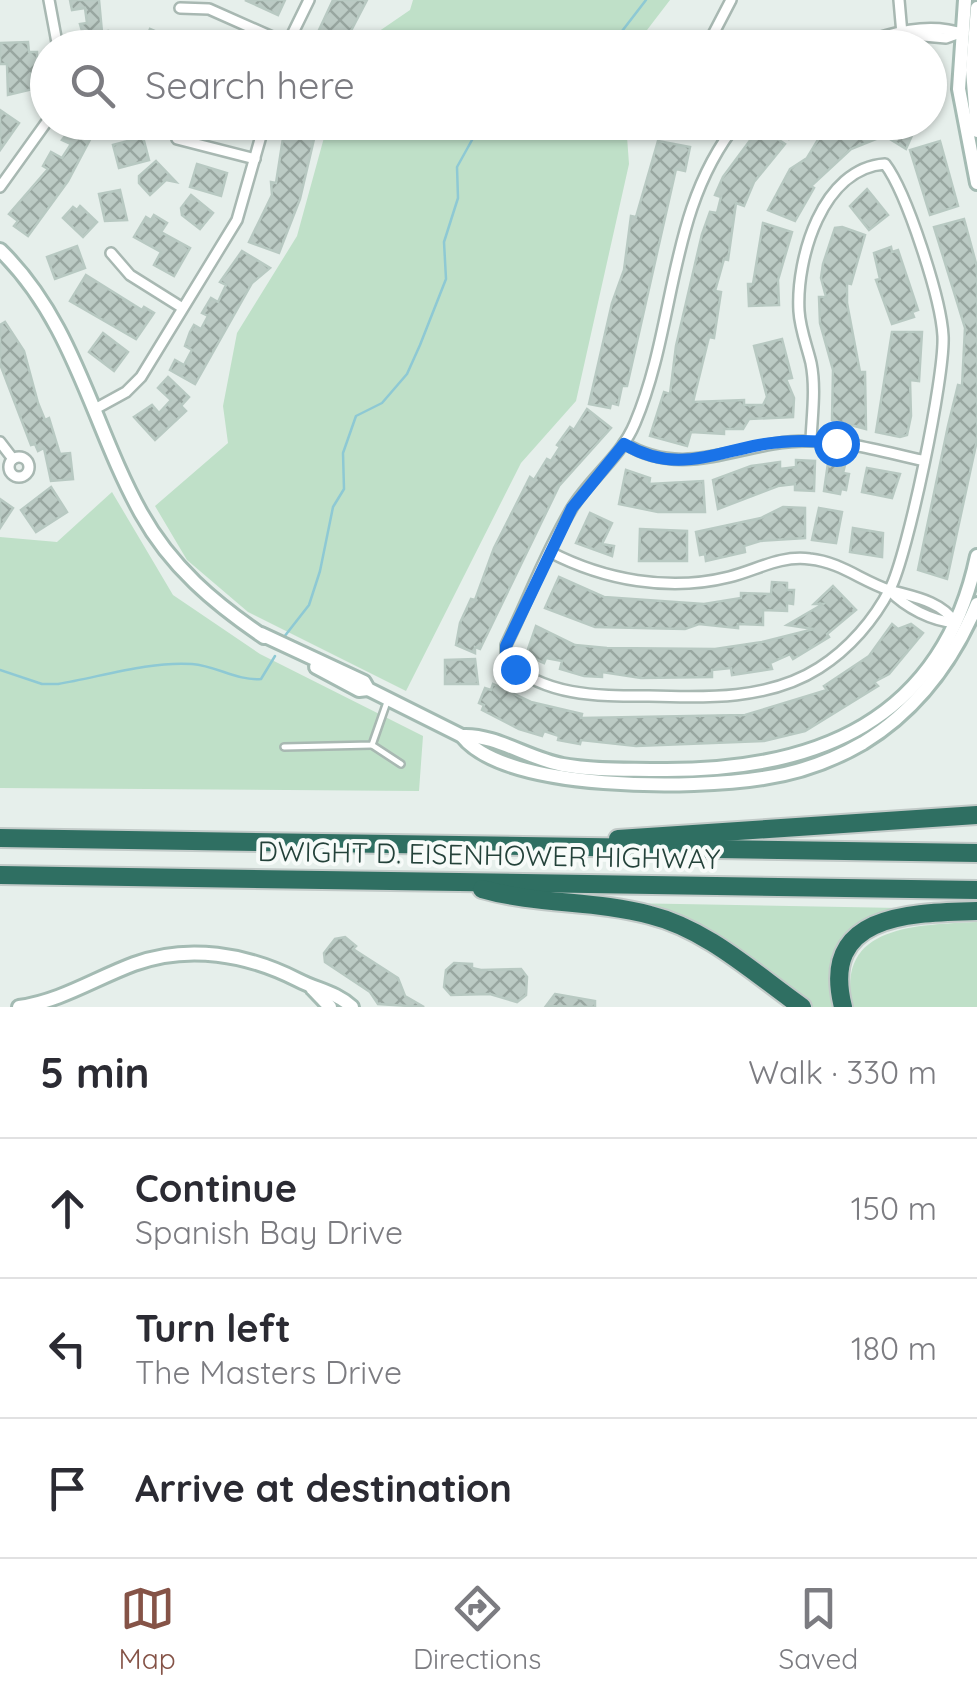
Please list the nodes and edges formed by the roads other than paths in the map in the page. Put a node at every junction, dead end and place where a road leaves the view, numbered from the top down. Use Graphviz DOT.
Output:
graph roads {
  1 [pos="49,0"];
  2 [pos="309,0"];
  3 [pos="732,0"];
  4 [pos="899,0"];
  5 [pos="965,0"];
  6 [pos="180,8"];
  7 [pos="977,8"];
  8 [pos="55,30"];
  9 [pos="253,30"];
  10 [pos="295,30"];
  11 [pos="716,30"];
  12 [pos="902,30"];
  13 [pos="908,30"];
  14 [pos="970,34"];
  15 [pos="977,131"];
  16 [pos="34,140"];
  17 [pos="181,140"];
  18 [pos="260,140"];
  19 [pos="724,140"];
  20 [pos="255,159"];
  21 [pos="977,183"];
  22 [pos="0,187"];
  23 [pos="0,250"];
  24 [pos="111,253"];
  25 [pos="181,306"];
  26 [pos="95,408"];
  27 [pos="811,440"];
  28 [pos="0,442"];
  29 [pos="624,444"];
  30 [pos="13,458"];
  31 [pos="922,460"];
  32 [pos="550,552"];
  33 [pos="977,556"];
  34 [pos="889,590"];
  35 [pos="977,604"];
  36 [pos="961,625"];
  37 [pos="388,699"];
  38 [pos="372,744"];
  39 [pos="284,746"];
  40 [pos="401,764"];
  41 [pos="977,815"];
  42 [pos="0,838"];
  43 [pos="564,848"];
  44 [pos="977,853"];
  45 [pos="0,875"];
  46 [pos="462,883"];
  47 [pos="977,890"];
  48 [pos="977,911"];
  49 [pos="310,986"];
  50 [pos="19,1007"];
  51 [pos="330,1007"];
  52 [pos="352,1007"];
  53 [pos="802,1007"];
  54 [pos="843,1007"];
  1 -- 8 [label="street"];
  2 -- 10 [label="street"];
  3 -- 11 [label="street"];
  4 -- 12 [label="street"];
  5 -- 14 [label="street"];
  6 -- 9 [label="street"];
  7 -- 14 [label="street"];
  13 -- 14 [label="street"];
  14 -- 15 [label="street"];
  14 -- 21 [label="street"];
  16 -- 22 [label="street"];
  17 -- 20 [label="street"];
  18 -- 20 [label="street"];
  19 -- 29 [label="street"];
  20 -- 25 [label="street"];
  23 -- 26 [label="street"];
  24 -- 25 [label="street"];
  25 -- 26 [label="street"];
  26 -- 37 [label="street"];
  27 -- 29 [label="street"];
  27 -- 31 [label="street"];
  27 -- 31 [label="street"];
  28 -- 30 [label="street"];
  29 -- 32 [label="street"];
  31 -- 34 [label="street"];
  32 -- 34 [label="street"];
  32 -- 34 [label="street"];
  33 -- 36 [label="street"];
  34 -- 36 [label="street"];
  35 -- 36 [label="street"];
  36 -- 37 [label="street"];
  37 -- 38 [label="lane"];
  38 -- 39 [label="lane"];
  38 -- 40 [label="lane"];
  41 -- 43 [label="highway"];
  42 -- 43 [label="highway, DWIGHT D. EISENHOWER HIGHWAY"];
  43 -- 44 [label="highway, DWIGHT D. EISENHOWER HIGHWAY"];
  45 -- 46 [label="highway, DWIGHT D. EISENHOWER HIGHWAY"];
  46 -- 47 [label="highway, DWIGHT D. EISENHOWER HIGHWAY"];
  46 -- 53 [label="highway"];
  48 -- 54 [label="highway"];
  49 -- 50 [label="street"];
  49 -- 51 [label="street"];
  49 -- 52 [label="street"];
}
